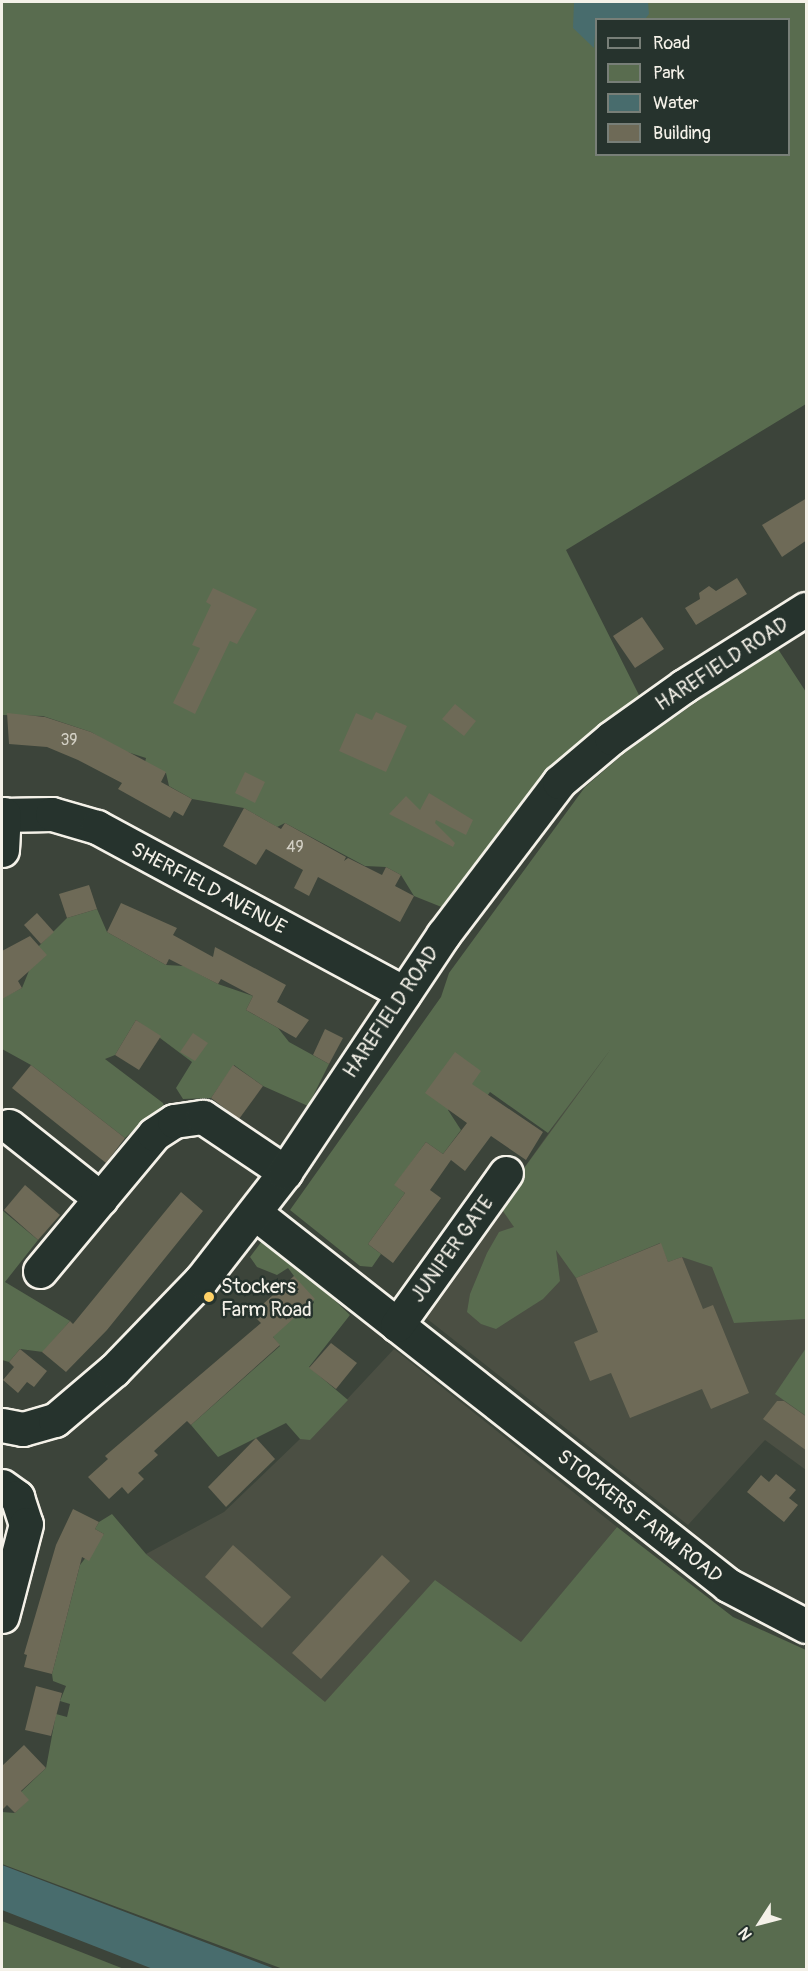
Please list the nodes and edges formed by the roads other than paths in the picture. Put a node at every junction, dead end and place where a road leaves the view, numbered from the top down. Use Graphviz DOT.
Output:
graph roads {
  1 [pos="807,609"];
  2 [pos="3,814"];
  3 [pos="2,850"];
  4 [pos="404,993"];
  5 [pos="9,1126"];
  6 [pos="285,1172"];
  7 [pos="506,1173"];
  8 [pos="100,1199"];
  9 [pos="255,1213"];
  10 [pos="40,1271"];
  11 [pos="397,1324"];
  12 [pos="2,1425"];
  13 [pos="2,1486"];
  14 [pos="2,1616"];
  15 [pos="807,1626"];
  1 -- 4 [label="street, HAREFIELD ROAD"];
  2 -- 3 [label="street, SHERFIELD AVENUE"];
  2 -- 4 [label="street, SHERFIELD AVENUE"];
  4 -- 6 [label="street, HAREFIELD ROAD"];
  5 -- 8 [label="street"];
  6 -- 8 [label="street"];
  6 -- 9 [label="street, HAREFIELD ROAD"];
  7 -- 11 [label="street, JUNIPER GATE"];
  8 -- 10 [label="street"];
  9 -- 11 [label="street, STOCKERS FARM ROAD"];
  9 -- 12 [label="street, HAREFIELD ROAD"];
  11 -- 15 [label="street, STOCKERS FARM ROAD"];
  13 -- 14 [label="street"];
}
